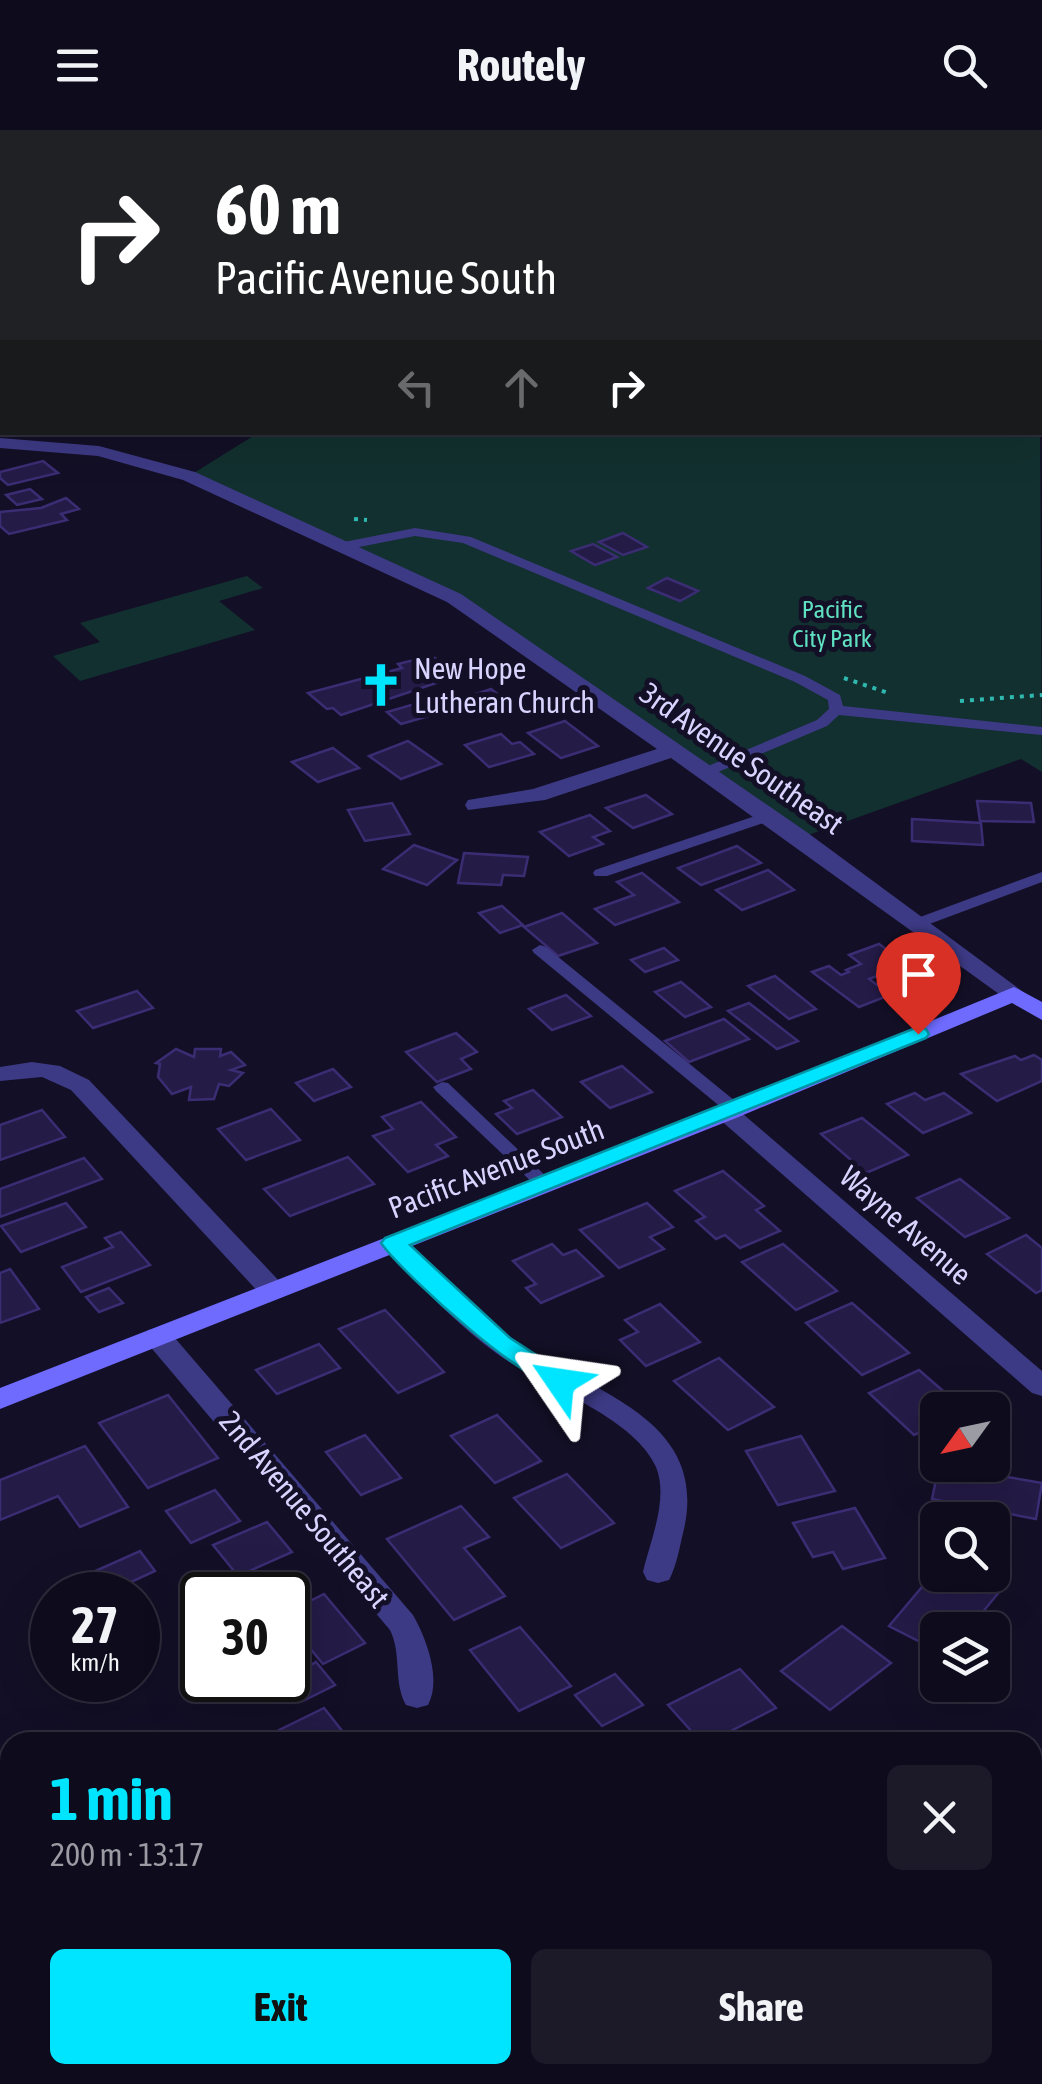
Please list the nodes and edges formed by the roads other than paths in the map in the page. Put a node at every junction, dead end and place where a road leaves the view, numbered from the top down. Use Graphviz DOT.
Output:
graph roads {
  1 [pos="0,443"];
  2 [pos="344,546"];
  3 [pos="836,710"];
  4 [pos="1042,730"];
  5 [pos="674,750"];
  6 [pos="706,772"];
  7 [pos="476,805"];
  8 [pos="770,816"];
  9 [pos="601,874"];
  10 [pos="1042,877"];
  11 [pos="918,924"];
  12 [pos="540,950"];
  13 [pos="1014,994"];
  14 [pos="1042,1013"];
  15 [pos="0,1074"];
  16 [pos="442,1087"];
  17 [pos="730,1111"];
  18 [pos="544,1184"];
  19 [pos="394,1243"];
  20 [pos="273,1291"];
  21 [pos="158,1337"];
  22 [pos="1042,1386"];
  23 [pos="0,1399"];
  24 [pos="658,1572"];
  25 [pos="416,1696"];
  1 -- 2 [label="street, 3rd Avenue Southeast"];
  2 -- 3 [label="lane"];
  2 -- 5 [label="street, 3rd Avenue Southeast"];
  3 -- 4 [label="lane"];
  3 -- 6 [label="lane"];
  5 -- 6 [label="street, 3rd Avenue Southeast"];
  5 -- 7 [label="street"];
  6 -- 8 [label="street, 3rd Avenue Southeast"];
  8 -- 9 [label="lane"];
  8 -- 11 [label="street, 3rd Avenue Southeast"];
  10 -- 11 [label="lane"];
  11 -- 13 [label="street, 3rd Avenue Southeast"];
  12 -- 17 [label="lane"];
  13 -- 14 [label="street, 3rd Avenue Southeast"];
  13 -- 17 [label="street, Pacific Avenue South"];
  15 -- 20 [label="street"];
  16 -- 18 [label="lane"];
  17 -- 18 [label="street, Pacific Avenue South"];
  17 -- 22 [label="street, Wayne Avenue"];
  18 -- 19 [label="street, Pacific Avenue South"];
  19 -- 20 [label="street, Pacific Avenue South"];
  19 -- 24 [label="street"];
  20 -- 21 [label="street, Pacific Avenue South"];
  21 -- 23 [label="street, Pacific Avenue South"];
  21 -- 25 [label="street, 2nd Avenue Southeast"];
}
